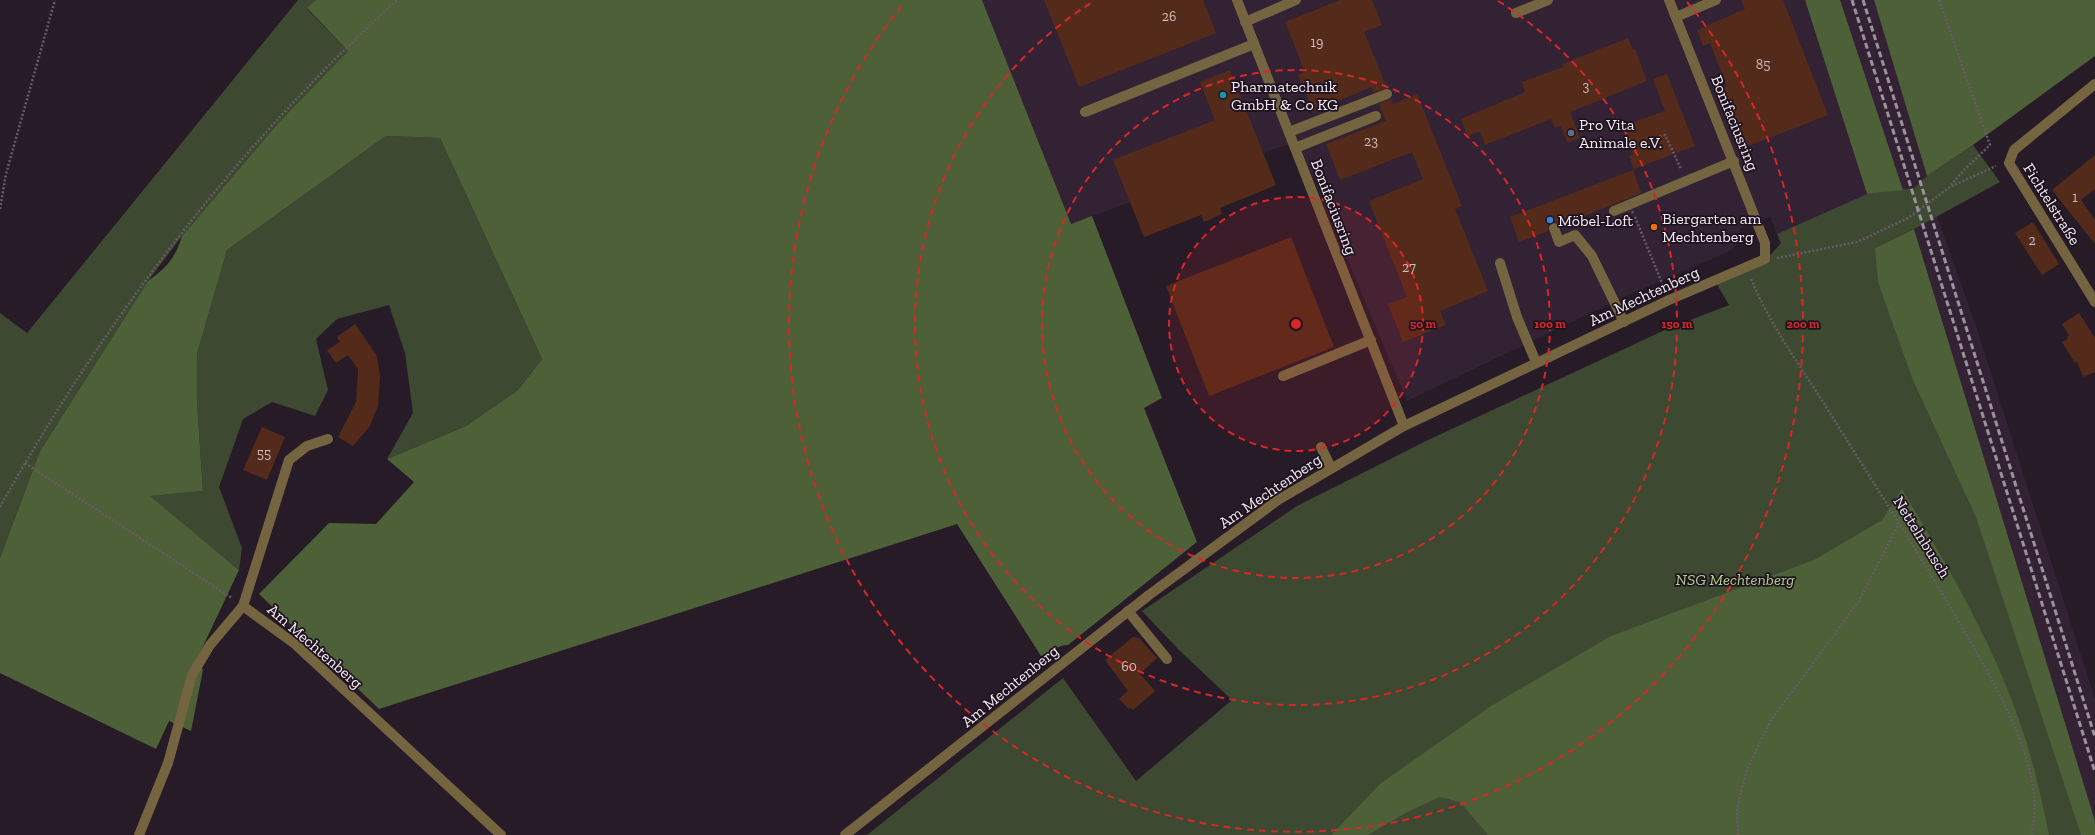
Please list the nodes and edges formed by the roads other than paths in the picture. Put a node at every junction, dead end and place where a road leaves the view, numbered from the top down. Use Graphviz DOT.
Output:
graph roads {
  1 [pos="1237,0"];
  2 [pos="1296,0"];
  3 [pos="1548,0"];
  4 [pos="1669,0"];
  5 [pos="1716,0"];
  6 [pos="1516,13"];
  7 [pos="1676,17"];
  8 [pos="1245,22"];
  9 [pos="1254,44"];
  10 [pos="2095,84"];
  11 [pos="1387,94"];
  12 [pos="1085,112"];
  13 [pos="1376,116"];
  14 [pos="1289,132"];
  15 [pos="1295,148"];
  16 [pos="1734,161"];
  17 [pos="1614,211"];
  18 [pos="1554,228"];
  19 [pos="1765,259"];
  20 [pos="1500,264"];
  21 [pos="2095,302"];
  22 [pos="1624,322"];
  23 [pos="1371,340"];
  24 [pos="1536,362"];
  25 [pos="1283,376"];
  26 [pos="1404,426"];
  27 [pos="328,439"];
  28 [pos="1321,447"];
  29 [pos="1331,468"];
  30 [pos="242,606"];
  31 [pos="1128,611"];
  32 [pos="1167,659"];
  33 [pos="139,835"];
  34 [pos="501,835"];
  35 [pos="845,835"];
  1 -- 8 [label="street, Bonifaciusring"];
  2 -- 8 [label="street"];
  3 -- 6 [label="street"];
  4 -- 7 [label="street, Bonifaciusring"];
  5 -- 7 [label="street"];
  7 -- 16 [label="street, Bonifaciusring"];
  8 -- 9 [label="street, Bonifaciusring"];
  9 -- 12 [label="street"];
  9 -- 14 [label="street, Bonifaciusring"];
  10 -- 21 [label="street, Fichtelstraße"];
  11 -- 14 [label="street"];
  13 -- 15 [label="street"];
  14 -- 15 [label="street, Bonifaciusring"];
  15 -- 23 [label="street, Bonifaciusring"];
  16 -- 17 [label="street"];
  16 -- 19 [label="street, Bonifaciusring"];
  18 -- 22 [label="street"];
  19 -- 22 [label="street, Am Mechtenberg"];
  20 -- 24 [label="street"];
  22 -- 24 [label="street, Am Mechtenberg"];
  23 -- 25 [label="street"];
  23 -- 26 [label="street, Bonifaciusring"];
  24 -- 26 [label="street, Am Mechtenberg"];
  26 -- 29 [label="street, Am Mechtenberg"];
  27 -- 30 [label="street"];
  28 -- 29 [label="street"];
  29 -- 31 [label="street, Am Mechtenberg"];
  30 -- 33 [label="street, Am Mechtenberg"];
  30 -- 34 [label="street, Am Mechtenberg"];
  31 -- 32 [label="street"];
  31 -- 35 [label="street, Am Mechtenberg"];
}
